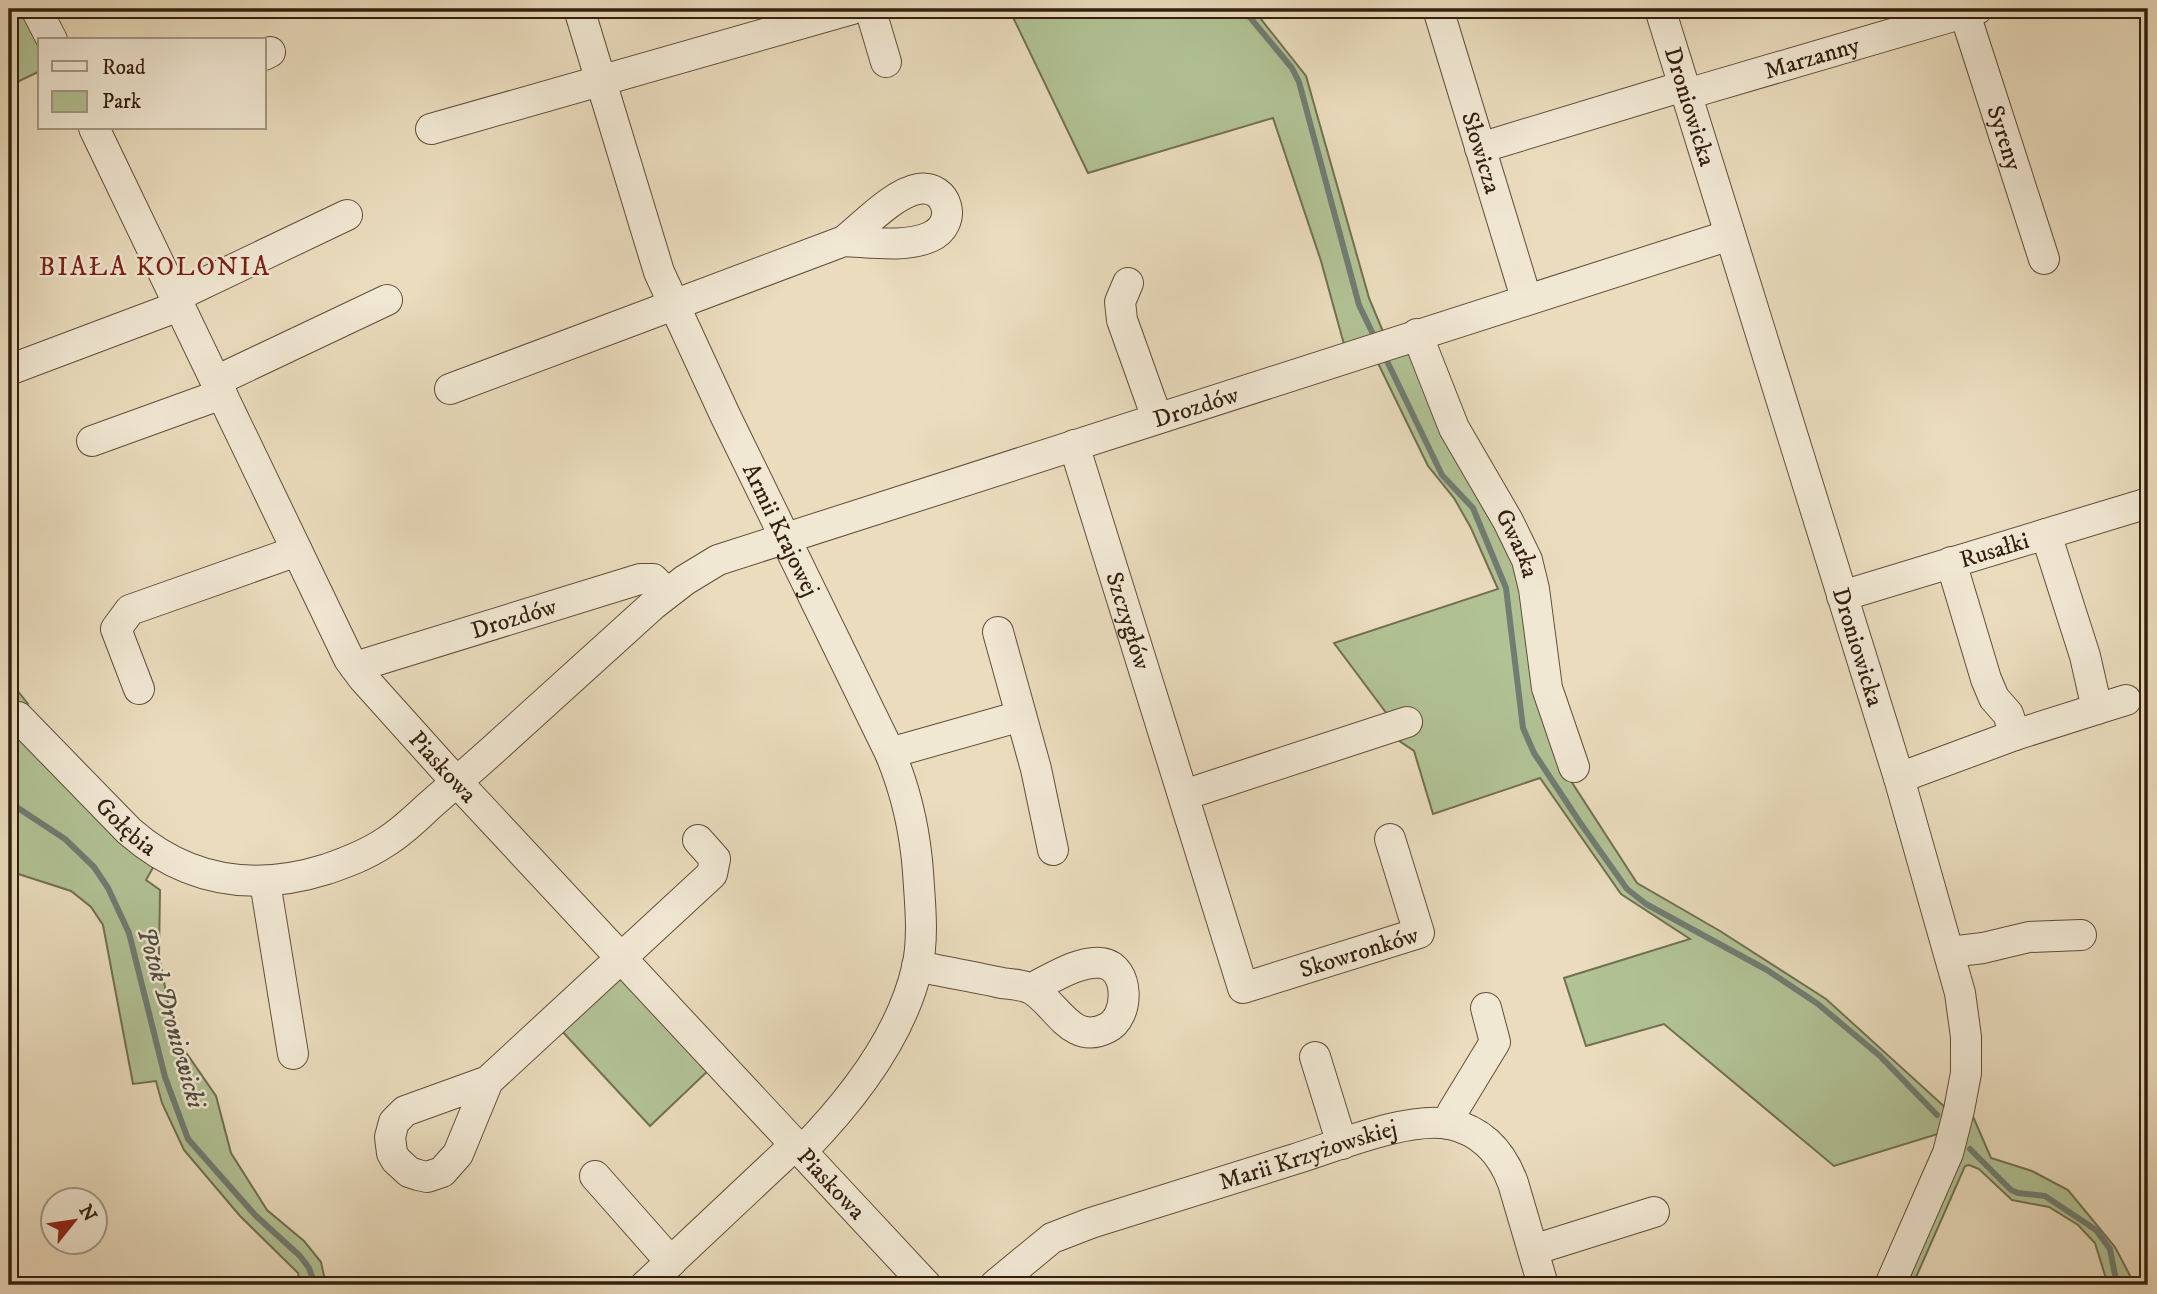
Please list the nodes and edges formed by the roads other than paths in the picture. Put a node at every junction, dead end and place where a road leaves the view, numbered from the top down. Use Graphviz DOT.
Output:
graph roads {
  1 [pos="36,9"];
  2 [pos="579,9"];
  3 [pos="852,9"];
  4 [pos="868,9"];
  5 [pos="1438,9"];
  6 [pos="1660,9"];
  7 [pos="1971,11"];
  8 [pos="51,38"];
  9 [pos="886,62"];
  10 [pos="601,81"];
  11 [pos="1686,90"];
  12 [pos="431,129"];
  13 [pos="100,130"];
  14 [pos="1480,148"];
  15 [pos="347,215"];
  16 [pos="1730,235"];
  17 [pos="844,241"];
  18 [pos="2044,260"];
  19 [pos="1128,284"];
  20 [pos="1526,299"];
  21 [pos="387,300"];
  22 [pos="177,302"];
  23 [pos="673,305"];
  24 [pos="1417,334"];
  25 [pos="9,370"];
  26 [pos="219,388"];
  27 [pos="450,389"];
  28 [pos="1157,418"];
  29 [pos="92,441"];
  30 [pos="1074,445"];
  31 [pos="2148,503"];
  32 [pos="2046,534"];
  33 [pos="785,538"];
  34 [pos="297,551"];
  35 [pos="1951,562"];
  36 [pos="667,593"];
  37 [pos="1842,596"];
  38 [pos="998,632"];
  39 [pos="355,667"];
  40 [pos="139,689"];
  41 [pos="2126,699"];
  42 [pos="2096,709"];
  43 [pos="1021,716"];
  44 [pos="18,717"];
  45 [pos="1407,722"];
  46 [pos="2015,735"];
  47 [pos="890,753"];
  48 [pos="1574,767"];
  49 [pos="1899,778"];
  50 [pos="457,782"];
  51 [pos="1184,795"];
  52 [pos="1390,839"];
  53 [pos="698,840"];
  54 [pos="1053,850"];
  55 [pos="265,882"];
  56 [pos="2081,935"];
  57 [pos="1950,952"];
  58 [pos="622,958"];
  59 [pos="917,966"];
  60 [pos="1032,988"];
  61 [pos="1243,988"];
  62 [pos="1486,1008"];
  63 [pos="293,1054"];
  64 [pos="1315,1057"];
  65 [pos="488,1081"];
  66 [pos="1448,1124"];
  67 [pos="1342,1144"];
  68 [pos="799,1148"];
  69 [pos="595,1177"];
  70 [pos="1654,1212"];
  71 [pos="1533,1250"];
  72 [pos="671,1262"];
  73 [pos="646,1285"];
  74 [pos="926,1285"];
  75 [pos="995,1285"];
  76 [pos="1543,1285"];
  77 [pos="1890,1285"];
  1 -- 8 [label="street"];
  2 -- 10 [label="street, Armii Krajowej"];
  3 -- 10 [label="street"];
  4 -- 9 [label="street"];
  5 -- 14 [label="street, Słowicza"];
  6 -- 11 [label="street, Droniowicka"];
  7 -- 11 [label="street, Marzanny"];
  7 -- 18 [label="street, Syreny"];
  10 -- 12 [label="street"];
  10 -- 23 [label="street, Armii Krajowej"];
  11 -- 14 [label="street, Marzanny"];
  11 -- 16 [label="street, Droniowicka"];
  13 -- 22 [label="street, Piaskowa"];
  14 -- 20 [label="street, Słowicza"];
  15 -- 22 [label="street"];
  16 -- 20 [label="street, Drozdów"];
  16 -- 37 [label="street, Droniowicka"];
  17 -- 23 [label="street"];
  19 -- 28 [label="street"];
  20 -- 24 [label="street, Drozdów"];
  21 -- 26 [label="street"];
  22 -- 25 [label="street"];
  22 -- 26 [label="street, Piaskowa"];
  23 -- 27 [label="street"];
  23 -- 33 [label="street, Armii Krajowej"];
  24 -- 28 [label="street, Drozdów"];
  24 -- 48 [label="street, Gwarka"];
  26 -- 29 [label="street"];
  26 -- 34 [label="street, Piaskowa"];
  28 -- 30 [label="street, Drozdów"];
  30 -- 33 [label="street, Drozdów"];
  30 -- 51 [label="street, Szczygłów"];
  31 -- 32 [label="street, Rusałki"];
  32 -- 35 [label="street, Rusałki"];
  32 -- 42 [label="street"];
  33 -- 36 [label="street, Drozdów"];
  33 -- 47 [label="street, Armii Krajowej"];
  34 -- 39 [label="street, Piaskowa"];
  34 -- 40 [label="street"];
  35 -- 37 [label="street, Rusałki"];
  35 -- 46 [label="street"];
  36 -- 39 [label="street, Drozdów"];
  36 -- 50 [label="street, Drozdów"];
  37 -- 49 [label="street, Droniowicka"];
  38 -- 43 [label="street"];
  39 -- 50 [label="street, Piaskowa"];
  41 -- 42 [label="street"];
  42 -- 46 [label="street"];
  43 -- 47 [label="street"];
  43 -- 54 [label="street"];
  44 -- 55 [label="street, Gołębia"];
  45 -- 51 [label="street"];
  46 -- 49 [label="street"];
  47 -- 59 [label="street, Armii Krajowej"];
  49 -- 57 [label="street, Droniowicka"];
  50 -- 55 [label="street, Gołębia"];
  50 -- 58 [label="street, Piaskowa"];
  51 -- 61 [label="street, Szczygłów"];
  52 -- 61 [label="street, Skowronków"];
  53 -- 58 [label="street"];
  55 -- 63 [label="street"];
  56 -- 57 [label="street"];
  57 -- 77 [label="street, Droniowicka"];
  58 -- 65 [label="street"];
  58 -- 68 [label="street, Piaskowa"];
  59 -- 60 [label="street"];
  59 -- 68 [label="street, Armii Krajowej"];
  62 -- 66 [label="street"];
  64 -- 67 [label="street"];
  66 -- 67 [label="street, Marii Krzyżowskiej"];
  66 -- 71 [label="street, Marii Krzyżowskiej"];
  67 -- 75 [label="street, Marii Krzyżowskiej"];
  68 -- 72 [label="street, Armii Krajowej"];
  68 -- 74 [label="street, Piaskowa"];
  69 -- 72 [label="street"];
  70 -- 71 [label="street"];
  71 -- 76 [label="street, Marii Krzyżowskiej"];
  72 -- 73 [label="street, Armii Krajowej"];
}
